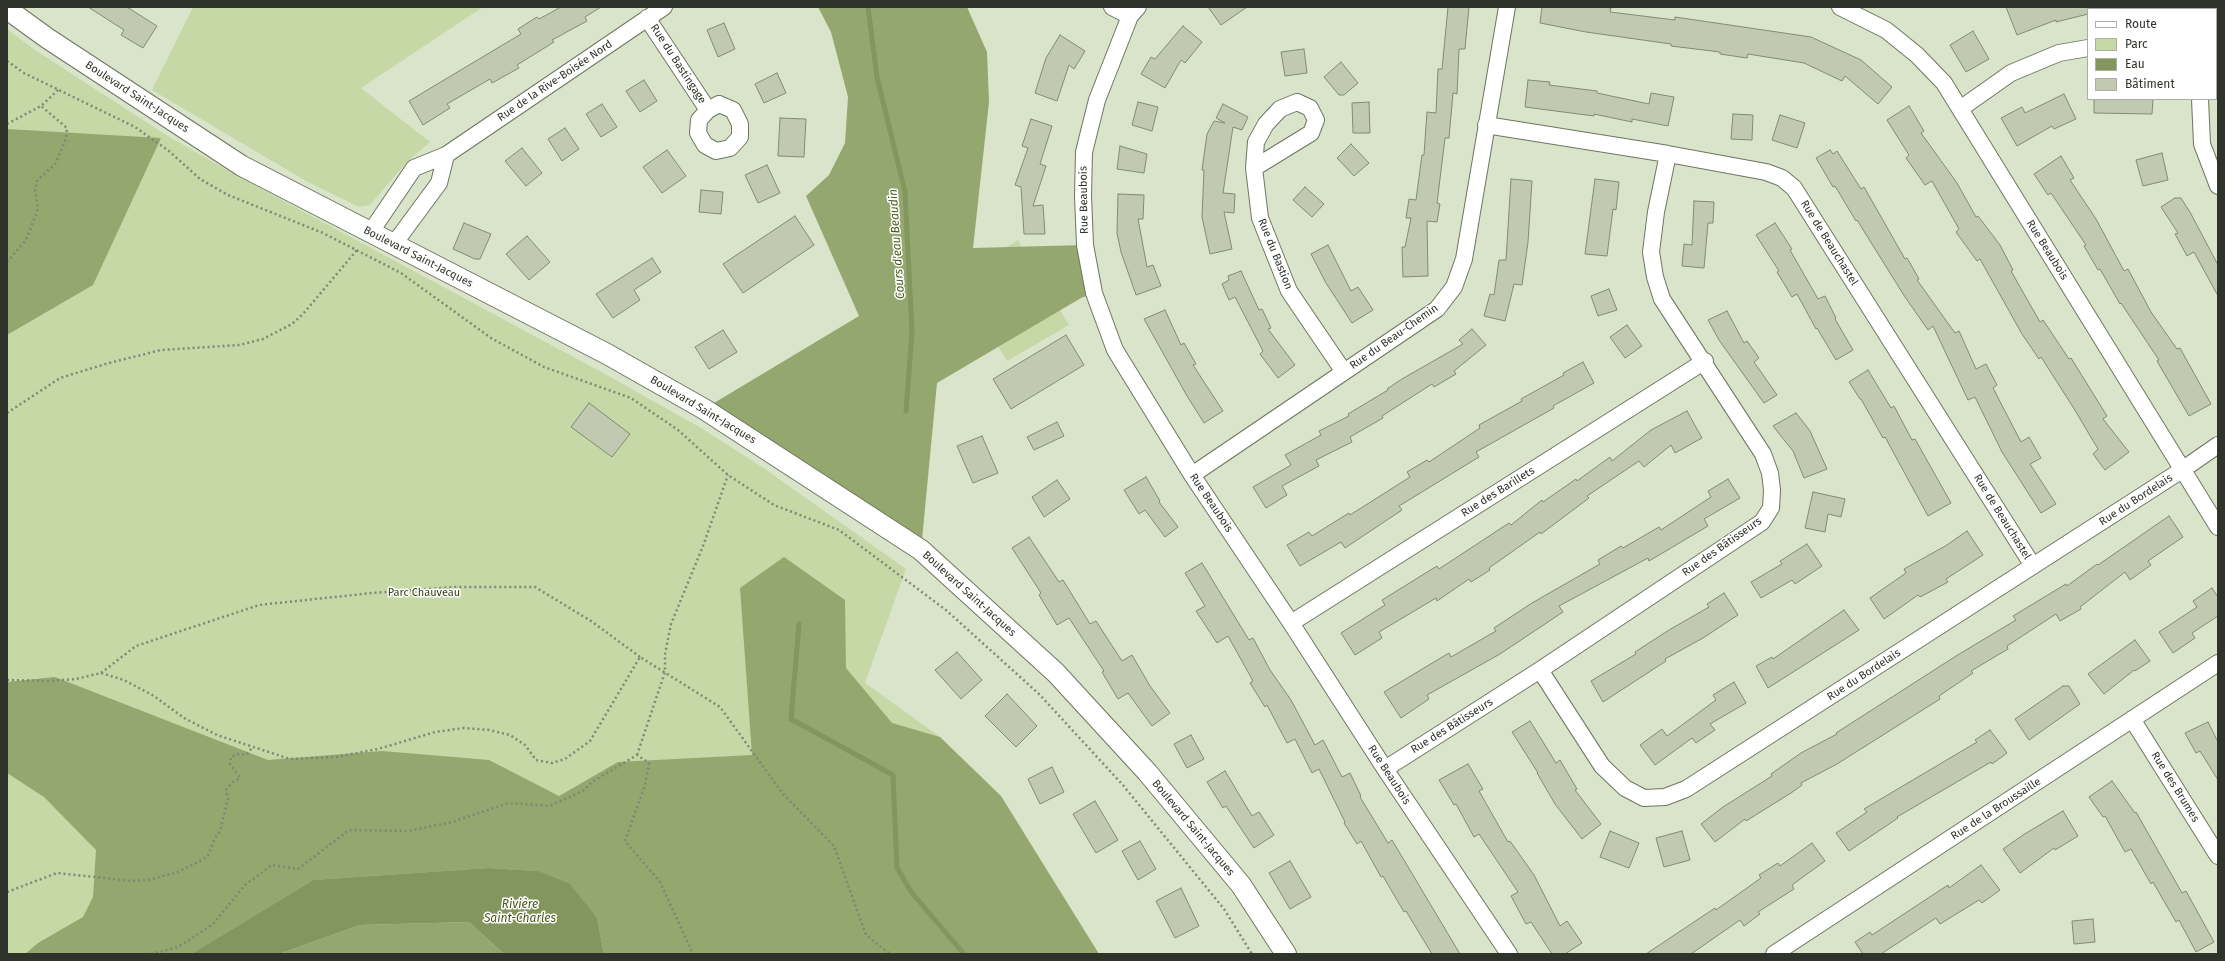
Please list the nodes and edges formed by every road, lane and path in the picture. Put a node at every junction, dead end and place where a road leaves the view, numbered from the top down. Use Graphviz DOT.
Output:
graph roads {
  1 [pos="664,7"];
  2 [pos="1112,7"];
  3 [pos="1507,7"];
  4 [pos="1840,7"];
  5 [pos="7,9"];
  6 [pos="1134,11"];
  7 [pos="647,18"];
  8 [pos="2087,48"];
  9 [pos="7,61"];
  10 [pos="58,90"];
  11 [pos="2200,100"];
  12 [pos="41,106"];
  13 [pos="1960,109"];
  14 [pos="708,110"];
  15 [pos="7,124"];
  16 [pos="1486,125"];
  17 [pos="1668,154"];
  18 [pos="446,155"];
  19 [pos="1254,168"];
  20 [pos="2218,186"];
  21 [pos="370,233"];
  22 [pos="394,244"];
  23 [pos="357,251"];
  24 [pos="7,262"];
  25 [pos="1705,362"];
  26 [pos="1344,372"];
  27 [pos="7,413"];
  28 [pos="2218,445"];
  29 [pos="2182,470"];
  30 [pos="728,475"];
  31 [pos="1192,475"];
  32 [pos="2218,527"];
  33 [pos="2033,566"];
  34 [pos="1291,623"];
  35 [pos="640,657"];
  36 [pos="2218,663"];
  37 [pos="1540,670"];
  38 [pos="664,672"];
  39 [pos="101,673"];
  40 [pos="7,680"];
  41 [pos="2132,718"];
  42 [pos="252,748"];
  43 [pos="637,755"];
  44 [pos="1385,769"];
  45 [pos="2218,856"];
  46 [pos="7,892"];
  47 [pos="151,954"];
  48 [pos="693,954"];
  49 [pos="890,954"];
  50 [pos="1252,954"];
  51 [pos="1286,954"];
  52 [pos="1509,954"];
  53 [pos="1774,954"];
  1 -- 7 [label="street, Rue de la Rive-Boisée Nord"];
  2 -- 6 [label="street"];
  3 -- 16 [label="street, Rue du Beau-Chemin"];
  4 -- 13 [label="street, Rue Beaubois"];
  5 -- 21 [label="street, Boulevard Saint-Jacques"];
  6 -- 31 [label="street, Rue Beaubois"];
  7 -- 14 [label="street, Rue du Bastingage"];
  7 -- 18 [label="street, Rue de la Rive-Boisée Nord"];
  8 -- 13 [label="street"];
  9 -- 10 [label="path"];
  10 -- 12 [label="path"];
  10 -- 23 [label="path"];
  11 -- 20 [label="street"];
  12 -- 15 [label="path"];
  12 -- 24 [label="path"];
  13 -- 29 [label="street, Rue Beaubois"];
  16 -- 17 [label="street, Rue de Beauchastel"];
  16 -- 26 [label="street, Rue du Beau-Chemin"];
  17 -- 25 [label="street, Rue des Bâtisseurs"];
  17 -- 33 [label="street, Rue de Beauchastel"];
  18 -- 21 [label="street, Rue de la Rive-Boisée Nord"];
  18 -- 22 [label="street"];
  19 -- 26 [label="street, Rue du Bastion"];
  21 -- 22 [label="street, Boulevard Saint-Jacques"];
  22 -- 51 [label="street, Boulevard Saint-Jacques"];
  23 -- 27 [label="path"];
  23 -- 30 [label="path"];
  25 -- 34 [label="street, Rue des Barillets"];
  25 -- 37 [label="street, Rue des Bâtisseurs"];
  26 -- 31 [label="street, Rue du Beau-Chemin"];
  28 -- 29 [label="street, Rue du Bordelais"];
  29 -- 32 [label="street, Rue Beaubois"];
  29 -- 33 [label="street, Rue du Bordelais"];
  30 -- 38 [label="path"];
  30 -- 50 [label="path"];
  31 -- 34 [label="street, Rue Beaubois"];
  33 -- 37 [label="street, Rue du Bordelais"];
  34 -- 44 [label="street, Rue Beaubois"];
  35 -- 38 [label="path"];
  35 -- 39 [label="path"];
  35 -- 42 [label="path"];
  36 -- 41 [label="street, Rue de la Broussaille"];
  37 -- 44 [label="street, Rue des Bâtisseurs"];
  38 -- 43 [label="path"];
  38 -- 49 [label="path"];
  39 -- 40 [label="path"];
  39 -- 42 [label="path"];
  41 -- 45 [label="street, Rue des Brumes"];
  41 -- 53 [label="street, Rue de la Broussaille"];
  42 -- 46 [label="path"];
  43 -- 47 [label="path"];
  43 -- 48 [label="path"];
  44 -- 52 [label="street, Rue Beaubois"];
}
